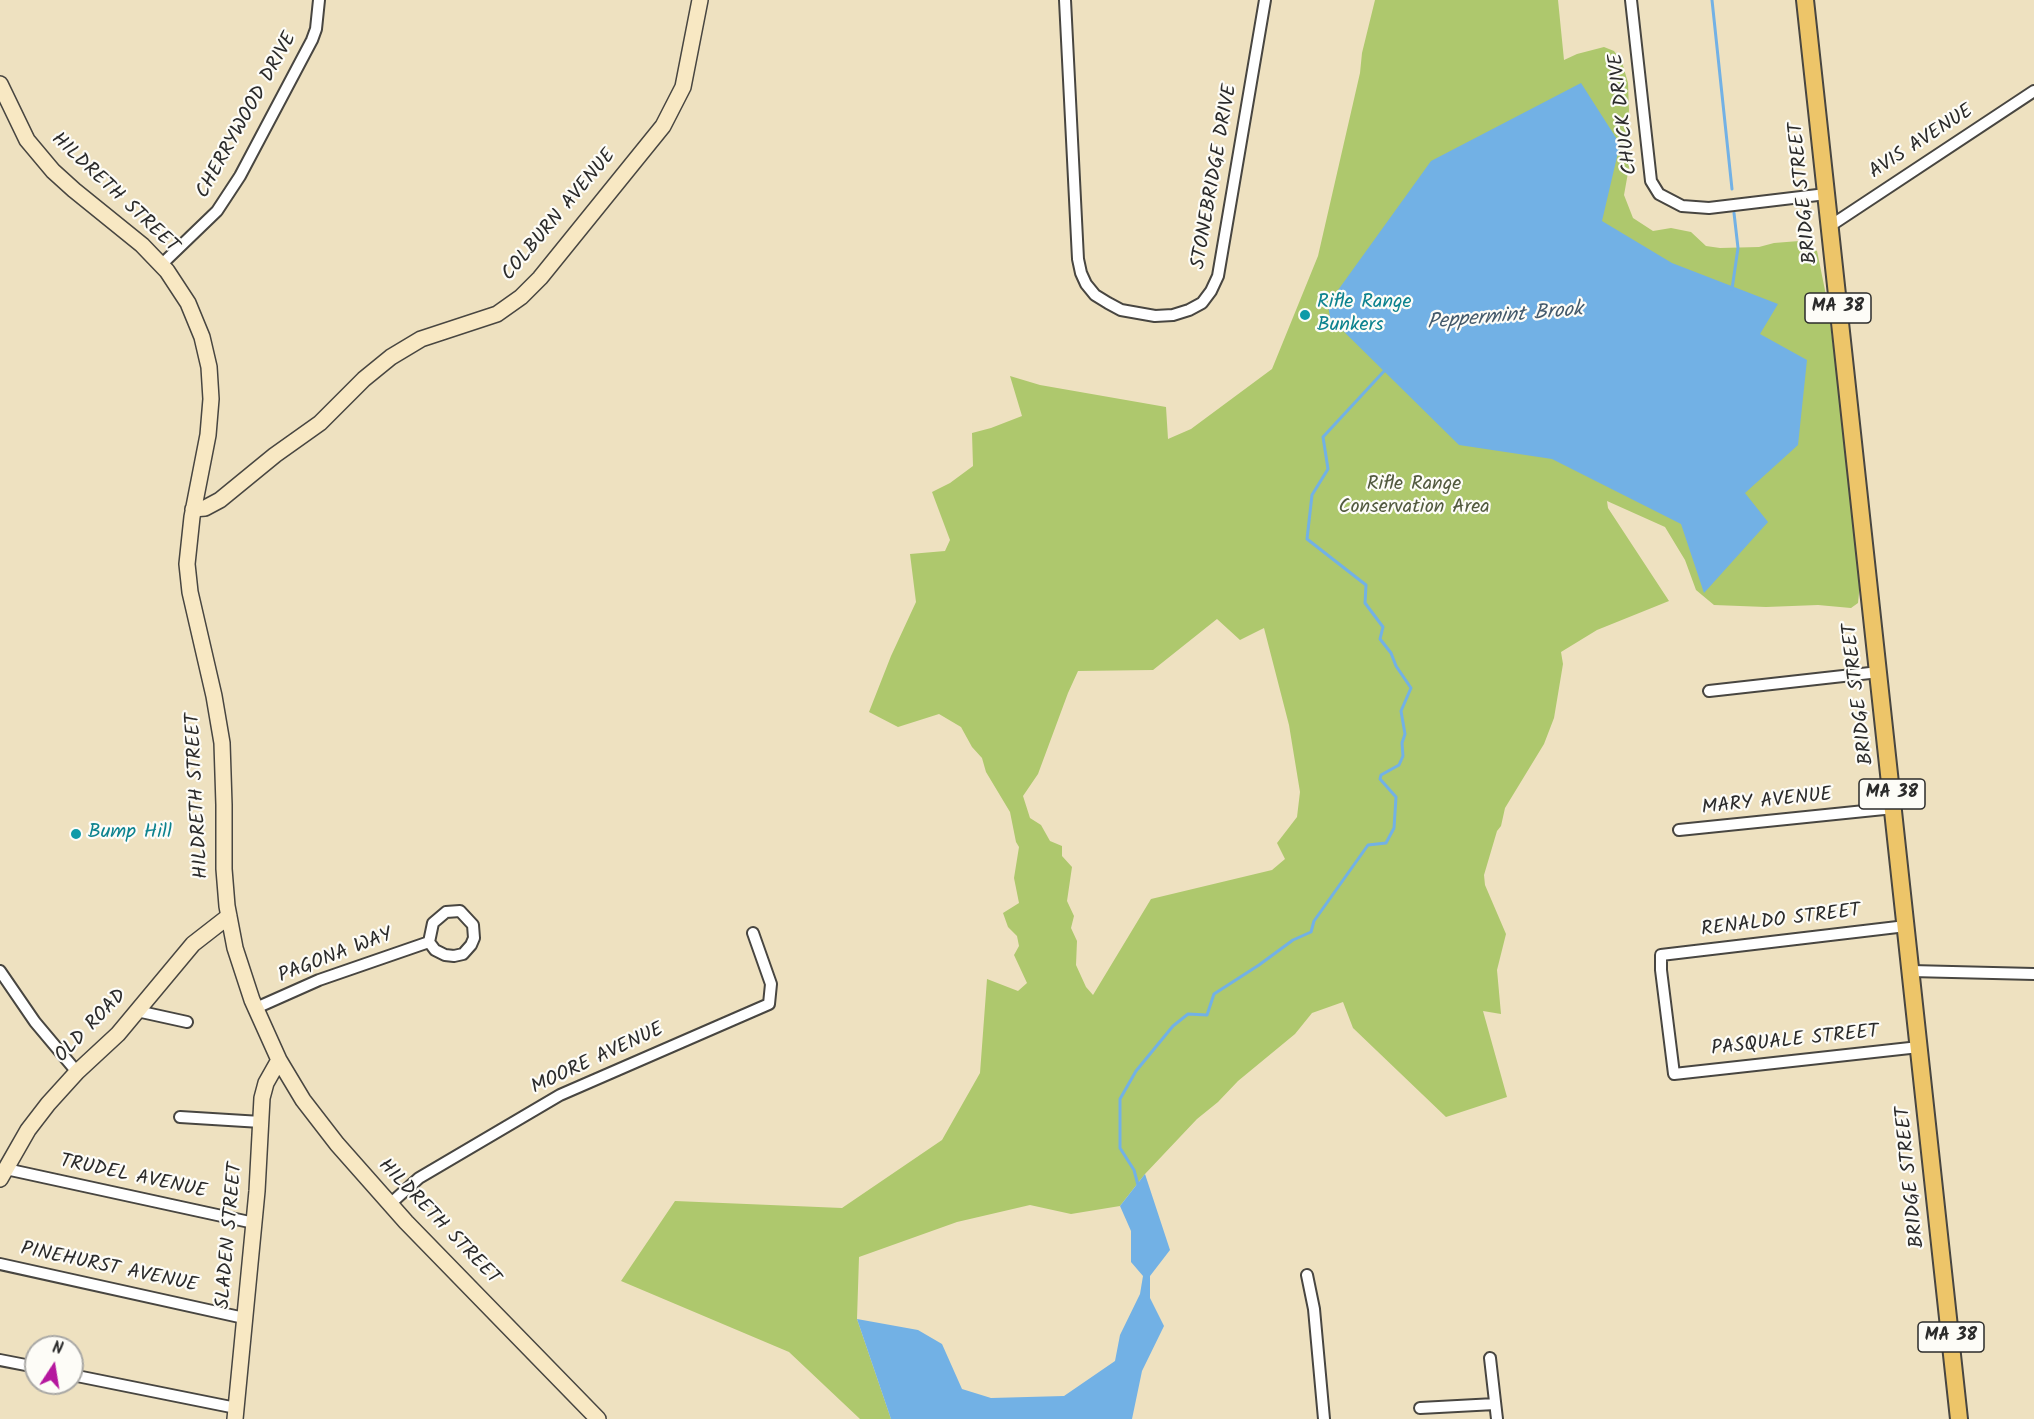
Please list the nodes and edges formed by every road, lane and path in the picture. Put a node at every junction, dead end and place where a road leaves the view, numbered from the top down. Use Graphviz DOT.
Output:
graph roads {
  1 [pos="319,0"];
  2 [pos="699,0"];
  3 [pos="1065,0"];
  4 [pos="1265,0"];
  5 [pos="1631,0"];
  6 [pos="1806,0"];
  7 [pos="0,84"];
  8 [pos="2034,91"];
  9 [pos="1826,194"];
  10 [pos="1830,226"];
  11 [pos="161,265"];
  12 [pos="193,509"];
  13 [pos="1879,672"];
  14 [pos="1709,691"];
  15 [pos="1894,808"];
  16 [pos="1679,830"];
  17 [pos="229,916"];
  18 [pos="1906,926"];
  19 [pos="753,933"];
  20 [pos="429,942"];
  21 [pos="0,971"];
  22 [pos="1911,971"];
  23 [pos="2034,974"];
  24 [pos="256,1008"];
  25 [pos="137,1011"];
  26 [pos="187,1022"];
  27 [pos="1919,1047"];
  28 [pos="279,1060"];
  29 [pos="77,1072"];
  30 [pos="1674,1074"];
  31 [pos="180,1117"];
  32 [pos="261,1122"];
  33 [pos="3,1174"];
  34 [pos="390,1204"];
  35 [pos="254,1223"];
  36 [pos="0,1264"];
  37 [pos="1307,1275"];
  38 [pos="244,1318"];
  39 [pos="1490,1358"];
  40 [pos="0,1360"];
  41 [pos="24,1365"];
  42 [pos="84,1378"];
  43 [pos="1495,1404"];
  44 [pos="1420,1408"];
  45 [pos="236,1413"];
  46 [pos="598,1419"];
  47 [pos="1324,1419"];
  48 [pos="1497,1419"];
  49 [pos="1959,1419"];
  1 -- 11 [label="street, CHERRYWOOD DRIVE"];
  2 -- 12 [label="street, COLBURN AVENUE"];
  3 -- 4 [label="street, STONEBRIDGE DRIVE"];
  5 -- 9 [label="street, CHUCK DRIVE"];
  6 -- 9 [label="main road, BRIDGE STREET / MA 38"];
  7 -- 11 [label="street, HILDRETH STREET"];
  8 -- 10 [label="street, AVIS AVENUE"];
  9 -- 10 [label="main road, BRIDGE STREET / MA 38"];
  10 -- 13 [label="main road, BRIDGE STREET / MA 38"];
  11 -- 12 [label="street, HILDRETH STREET"];
  12 -- 17 [label="street, HILDRETH STREET"];
  13 -- 14 [label="street"];
  13 -- 15 [label="main road, BRIDGE STREET / MA 38"];
  15 -- 16 [label="street, MARY AVENUE"];
  15 -- 18 [label="main road, BRIDGE STREET / MA 38"];
  17 -- 24 [label="street, HILDRETH STREET"];
  17 -- 25 [label="street, OLD ROAD"];
  18 -- 22 [label="main road, BRIDGE STREET / MA 38"];
  18 -- 30 [label="street, RENALDO STREET"];
  19 -- 34 [label="street, MOORE AVENUE"];
  20 -- 20 [label="street"];
  20 -- 24 [label="street, PAGONA WAY"];
  21 -- 29 [label="street"];
  22 -- 23 [label="street"];
  22 -- 27 [label="main road, BRIDGE STREET / MA 38"];
  24 -- 28 [label="street, HILDRETH STREET"];
  25 -- 26 [label="street"];
  25 -- 29 [label="street, OLD ROAD"];
  27 -- 30 [label="street, PASQUALE STREET"];
  27 -- 49 [label="main road, BRIDGE STREET / MA 38"];
  28 -- 32 [label="street, SLADEN STREET"];
  28 -- 34 [label="street, HILDRETH STREET"];
  29 -- 33 [label="street, OLD ROAD"];
  31 -- 32 [label="street"];
  32 -- 35 [label="street, SLADEN STREET"];
  33 -- 35 [label="street, TRUDEL AVENUE"];
  34 -- 46 [label="street, HILDRETH STREET"];
  35 -- 38 [label="street, SLADEN STREET"];
  36 -- 38 [label="street, PINEHURST AVENUE"];
  37 -- 47 [label="street"];
  38 -- 45 [label="street, SLADEN STREET"];
  39 -- 43 [label="street"];
  40 -- 41 [label="street"];
  42 -- 45 [label="street"];
  43 -- 44 [label="street"];
  43 -- 48 [label="street"];
}
